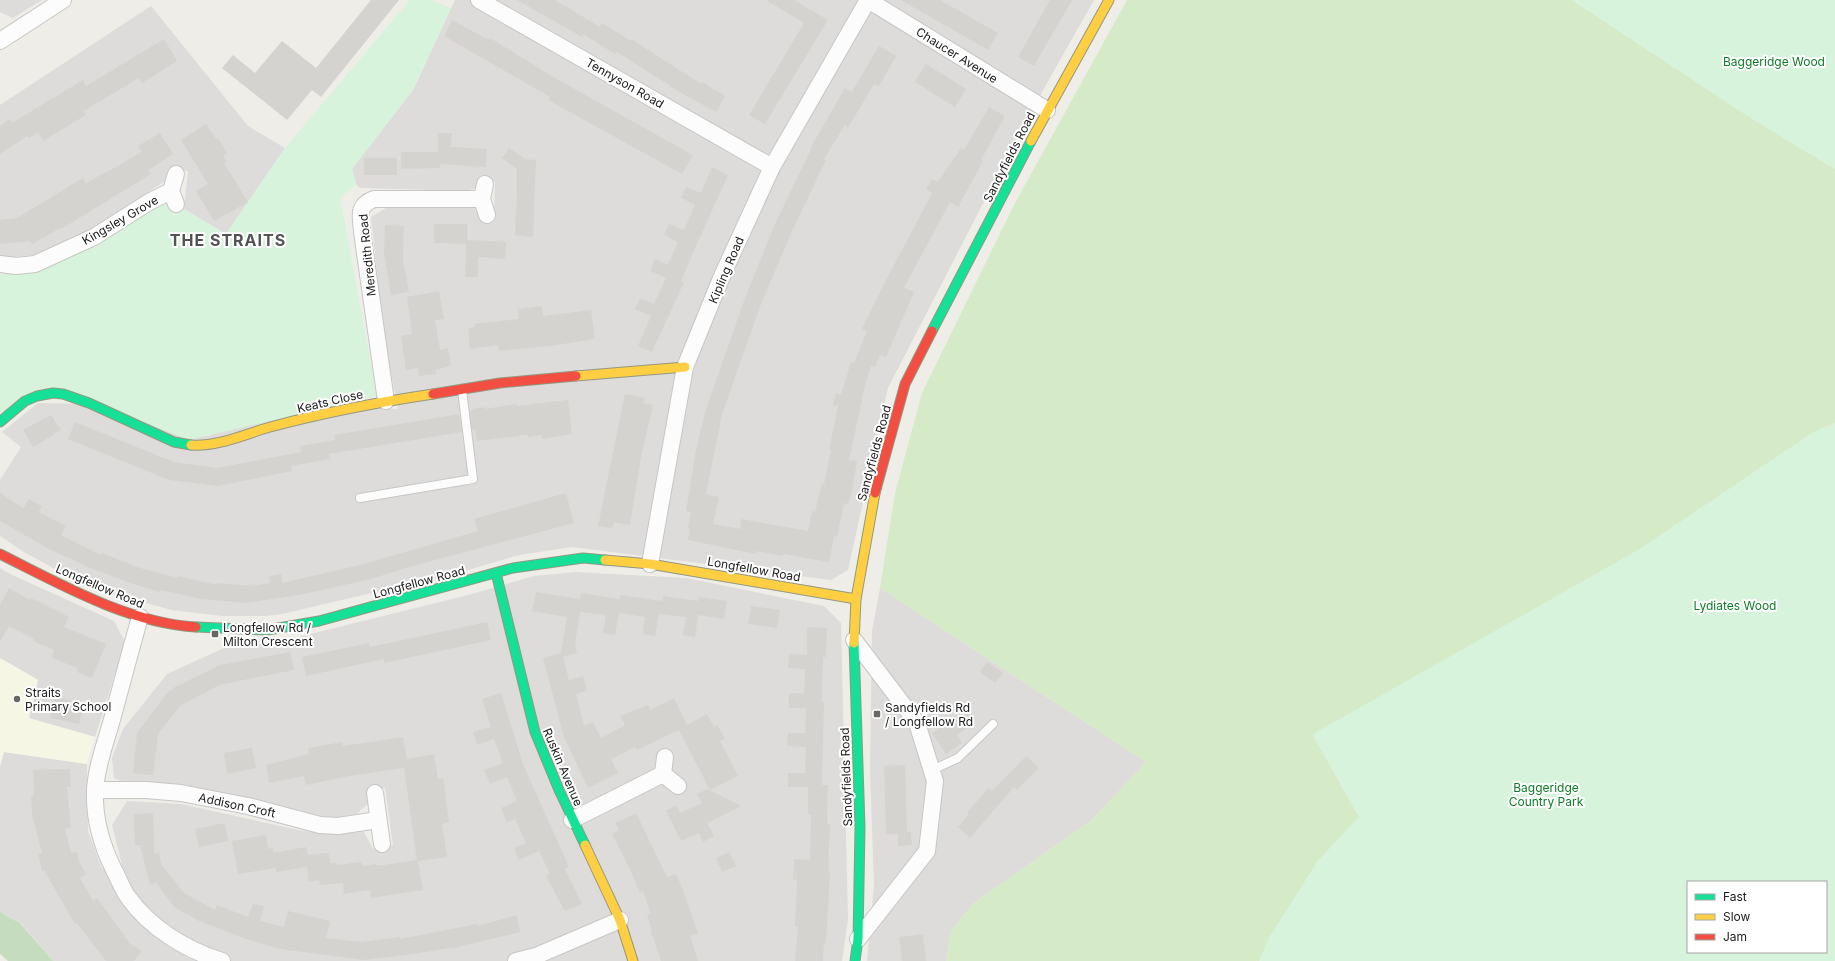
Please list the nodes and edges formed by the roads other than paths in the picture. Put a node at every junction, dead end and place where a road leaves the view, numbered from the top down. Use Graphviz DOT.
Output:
graph roads {
  1 [pos="63,0"];
  2 [pos="479,0"];
  3 [pos="868,0"];
  4 [pos="1109,0"];
  5 [pos="0,41"];
  6 [pos="1047,110"];
  7 [pos="772,167"];
  8 [pos="176,174"];
  9 [pos="487,215"];
  10 [pos="0,264"];
  11 [pos="685,368"];
  12 [pos="462,389"];
  13 [pos="386,401"];
  14 [pos="0,422"];
  15 [pos="360,498"];
  16 [pos="0,554"];
  17 [pos="650,564"];
  18 [pos="496,573"];
  19 [pos="856,599"];
  20 [pos="140,617"];
  21 [pos="854,640"];
  22 [pos="993,724"];
  23 [pos="665,757"];
  24 [pos="932,770"];
  25 [pos="663,774"];
  26 [pos="678,786"];
  27 [pos="95,790"];
  28 [pos="375,794"];
  29 [pos="378,820"];
  30 [pos="572,820"];
  31 [pos="382,844"];
  32 [pos="620,920"];
  33 [pos="858,939"];
  34 [pos="222,961"];
  35 [pos="516,961"];
  36 [pos="633,961"];
  37 [pos="855,961"];
  1 -- 5 [label="street"];
  2 -- 7 [label="street, Tennyson Road"];
  3 -- 6 [label="street, Chaucer Avenue"];
  3 -- 7 [label="street, Kipling Road"];
  4 -- 6 [label="street, Sandyfields Road"];
  6 -- 19 [label="street, Sandyfields Road"];
  7 -- 11 [label="street, Kipling Road"];
  8 -- 10 [label="street, Kingsley Grove"];
  9 -- 13 [label="street, Meredith Road"];
  11 -- 12 [label="street, Keats Close"];
  11 -- 17 [label="street, Kipling Road"];
  12 -- 13 [label="street, Keats Close"];
  12 -- 15 [label="lane"];
  13 -- 14 [label="street, Keats Close"];
  16 -- 20 [label="street, Longfellow Road"];
  17 -- 18 [label="street, Longfellow Road"];
  17 -- 19 [label="street, Longfellow Road"];
  18 -- 20 [label="street, Longfellow Road"];
  18 -- 30 [label="street, Ruskin Avenue"];
  19 -- 21 [label="street, Sandyfields Road"];
  20 -- 27 [label="street"];
  21 -- 24 [label="street"];
  21 -- 33 [label="street, Sandyfields Road"];
  22 -- 24 [label="lane"];
  23 -- 25 [label="street"];
  24 -- 33 [label="street"];
  25 -- 26 [label="street"];
  25 -- 30 [label="street"];
  27 -- 29 [label="street, Addison Croft"];
  27 -- 34 [label="street"];
  28 -- 29 [label="street"];
  29 -- 31 [label="street"];
  30 -- 32 [label="street, Ruskin Avenue"];
  32 -- 35 [label="street"];
  32 -- 36 [label="street, Ruskin Avenue"];
  33 -- 37 [label="street, Sandyfields Road"];
}
